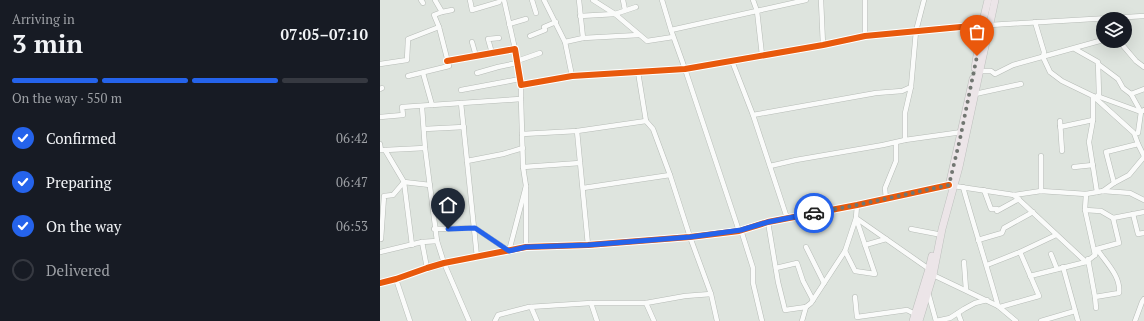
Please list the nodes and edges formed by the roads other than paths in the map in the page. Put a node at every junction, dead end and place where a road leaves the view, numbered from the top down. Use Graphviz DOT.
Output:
graph roads {
  1 [pos="435,0"];
  2 [pos="470,0"];
  3 [pos="500,0"];
  4 [pos="504,0"];
  5 [pos="532,0"];
  6 [pos="544,0"];
  7 [pos="579,0"];
  8 [pos="593,0"];
  9 [pos="623,0"];
  10 [pos="662,0"];
  11 [pos="753,0"];
  12 [pos="806,0"];
  13 [pos="821,0"];
  14 [pos="865,0"];
  15 [pos="924,0"];
  16 [pos="988,0"];
  17 [pos="995,0"];
  18 [pos="636,7"];
  19 [pos="452,10"];
  20 [pos="625,10"];
  21 [pos="757,11"];
  22 [pos="442,12"];
  23 [pos="536,13"];
  24 [pos="614,14"];
  25 [pos="580,16"];
  26 [pos="1144,16"];
  27 [pos="1132,17"];
  28 [pos="1096,18"];
  29 [pos="526,19"];
  30 [pos="556,22"];
  31 [pos="1035,22"];
  32 [pos="509,24"];
  33 [pos="986,25"];
  34 [pos="439,27"];
  35 [pos="671,30"];
  36 [pos="916,31"];
  37 [pos="639,35"];
  38 [pos="530,36"];
  39 [pos="673,36"];
  40 [pos="865,36"];
  41 [pos="499,38"];
  42 [pos="583,38"];
  43 [pos="472,42"];
  44 [pos="565,42"];
  45 [pos="1096,42"];
  46 [pos="823,45"];
  47 [pos="1075,48"];
  48 [pos="1125,48"];
  49 [pos="515,49"];
  50 [pos="492,53"];
  51 [pos="540,53"];
  52 [pos="762,55"];
  53 [pos="476,56"];
  54 [pos="1043,57"];
  55 [pos="447,60"];
  56 [pos="732,61"];
  57 [pos="517,62"];
  58 [pos="380,64"];
  59 [pos="1098,64"];
  60 [pos="1144,67"];
  61 [pos="685,69"];
  62 [pos="979,71"];
  63 [pos="638,72"];
  64 [pos="477,73"];
  65 [pos="423,74"];
  66 [pos="408,76"];
  67 [pos="572,76"];
  68 [pos="520,79"];
  69 [pos="1021,84"];
  70 [pos="521,85"];
  71 [pos="911,87"];
  72 [pos="1144,89"];
  73 [pos="461,90"];
  74 [pos="975,94"];
  75 [pos="1130,94"];
  76 [pos="1093,96"];
  77 [pos="1099,96"];
  78 [pos="521,99"];
  79 [pos="461,102"];
  80 [pos="432,105"];
  81 [pos="422,106"];
  82 [pos="1142,111"];
  83 [pos="753,115"];
  84 [pos="380,117"];
  85 [pos="1093,120"];
  86 [pos="646,121"];
  87 [pos="1060,121"];
  88 [pos="464,127"];
  89 [pos="1060,127"];
  90 [pos="424,129"];
  91 [pos="577,131"];
  92 [pos="1144,131"];
  93 [pos="962,132"];
  94 [pos="522,134"];
  95 [pos="1136,134"];
  96 [pos="906,140"];
  97 [pos="896,143"];
  98 [pos="380,144"];
  99 [pos="1138,144"];
  100 [pos="425,148"];
  101 [pos="523,148"];
  102 [pos="383,151"];
  103 [pos="1062,151"];
  104 [pos="1041,156"];
  105 [pos="1144,157"];
  106 [pos="467,160"];
  107 [pos="580,163"];
  108 [pos="1092,165"];
  109 [pos="1138,165"];
  110 [pos="770,166"];
  111 [pos="1144,166"];
  112 [pos="523,167"];
  113 [pos="1074,167"];
  114 [pos="670,175"];
  115 [pos="404,182"];
  116 [pos="1114,183"];
  117 [pos="430,185"];
  118 [pos="951,185"];
  119 [pos="526,186"];
  120 [pos="962,187"];
  121 [pos="583,188"];
  122 [pos="984,190"];
  123 [pos="1041,191"];
  124 [pos="1104,191"];
  125 [pos="1097,192"];
  126 [pos="1086,194"];
  127 [pos="1014,195"];
  128 [pos="886,199"];
  129 [pos="1019,199"];
  130 [pos="1144,200"];
  131 [pos="857,205"];
  132 [pos="1085,210"];
  133 [pos="1033,212"];
  134 [pos="1144,212"];
  135 [pos="1133,214"];
  136 [pos="381,218"];
  137 [pos="787,218"];
  138 [pos="856,218"];
  139 [pos="1113,218"];
  140 [pos="768,222"];
  141 [pos="475,228"];
  142 [pos="434,229"];
  143 [pos="911,229"];
  144 [pos="740,231"];
  145 [pos="1144,233"];
  146 [pos="937,234"];
  147 [pos="1056,235"];
  148 [pos="690,237"];
  149 [pos="380,239"];
  150 [pos="886,239"];
  151 [pos="978,240"];
  152 [pos="436,241"];
  153 [pos="422,242"];
  154 [pos="412,245"];
  155 [pos="588,245"];
  156 [pos="865,245"];
  157 [pos="526,247"];
  158 [pos="806,247"];
  159 [pos="1097,249"];
  160 [pos="509,251"];
  161 [pos="845,251"];
  162 [pos="380,252"];
  163 [pos="1020,252"];
  164 [pos="1051,254"];
  165 [pos="1095,255"];
  166 [pos="479,256"];
  167 [pos="482,261"];
  168 [pos="1087,261"];
  169 [pos="964,262"];
  170 [pos="444,263"];
  171 [pos="987,265"];
  172 [pos="1063,267"];
  173 [pos="426,268"];
  174 [pos="776,268"];
  175 [pos="1057,269"];
  176 [pos="931,272"];
  177 [pos="1030,276"];
  178 [pos="396,279"];
  179 [pos="380,283"];
  180 [pos="824,283"];
  181 [pos="966,290"];
  182 [pos="928,292"];
  183 [pos="711,294"];
  184 [pos="1095,296"];
  185 [pos="855,297"];
  186 [pos="1144,299"];
  187 [pos="813,300"];
  188 [pos="987,300"];
  189 [pos="591,303"];
  190 [pos="646,303"];
  191 [pos="532,307"];
  192 [pos="806,307"];
  193 [pos="999,307"];
  194 [pos="1096,308"];
  195 [pos="1075,311"];
  196 [pos="958,313"];
  197 [pos="914,317"];
  198 [pos="410,321"];
  199 [pos="469,321"];
  200 [pos="495,321"];
  201 [pos="537,321"];
  202 [pos="597,321"];
  203 [pos="654,321"];
  204 [pos="717,321"];
  205 [pos="762,321"];
  206 [pos="802,321"];
  207 [pos="919,321"];
  208 [pos="936,321"];
  209 [pos="961,321"];
  210 [pos="1016,321"];
  211 [pos="1041,321"];
  212 [pos="1078,321"];
  213 [pos="1134,321"];
  1 -- 22 [label="street"];
  2 -- 3 [label="street"];
  4 -- 32 [label="street"];
  5 -- 23 [label="street"];
  6 -- 30 [label="street"];
  7 -- 25 [label="street"];
  8 -- 24 [label="street"];
  9 -- 20 [label="street"];
  10 -- 35 [label="street"];
  11 -- 21 [label="street"];
  12 -- 21 [label="street"];
  13 -- 46 [label="street"];
  14 -- 40 [label="street"];
  15 -- 36 [label="street"];
  16 -- 33 [label="main road"];
  17 -- 33 [label="main road"];
  18 -- 20 [label="street"];
  19 -- 22 [label="street"];
  20 -- 24 [label="street"];
  21 -- 35 [label="street"];
  21 -- 52 [label="street"];
  22 -- 34 [label="street"];
  24 -- 25 [label="street"];
  24 -- 37 [label="street"];
  25 -- 42 [label="street"];
  26 -- 27 [label="street"];
  28 -- 31 [label="street"];
  29 -- 32 [label="street"];
  30 -- 38 [label="street"];
  30 -- 44 [label="street"];
  31 -- 33 [label="street"];
  31 -- 54 [label="street"];
  32 -- 49 [label="street"];
  33 -- 36 [label="street"];
  33 -- 62 [label="main road"];
  33 -- 93 [label="main road"];
  34 -- 55 [label="street"];
  34 -- 58 [label="street"];
  35 -- 39 [label="street"];
  36 -- 40 [label="street"];
  36 -- 71 [label="street"];
  37 -- 39 [label="street"];
  37 -- 42 [label="street"];
  39 -- 61 [label="street"];
  40 -- 46 [label="street"];
  41 -- 50 [label="street"];
  42 -- 44 [label="street"];
  43 -- 53 [label="street"];
  44 -- 67 [label="street"];
  45 -- 47 [label="street"];
  46 -- 52 [label="street"];
  47 -- 54 [label="street"];
  47 -- 59 [label="street"];
  48 -- 60 [label="street"];
  49 -- 50 [label="street"];
  49 -- 57 [label="street"];
  50 -- 53 [label="street"];
  51 -- 57 [label="street"];
  52 -- 56 [label="street"];
  53 -- 55 [label="street"];
  54 -- 62 [label="street"];
  54 -- 76 [label="street"];
  55 -- 65 [label="street"];
  56 -- 61 [label="street"];
  56 -- 83 [label="street"];
  57 -- 64 [label="street"];
  57 -- 68 [label="street"];
  59 -- 75 [label="street"];
  59 -- 77 [label="street"];
  61 -- 63 [label="street"];
  61 -- 144 [label="street"];
  62 -- 74 [label="main road"];
  63 -- 67 [label="street"];
  63 -- 86 [label="street"];
  65 -- 66 [label="street"];
  65 -- 80 [label="street"];
  67 -- 70 [label="street"];
  68 -- 70 [label="street"];
  68 -- 73 [label="street"];
  69 -- 74 [label="street"];
  70 -- 78 [label="street"];
  71 -- 83 [label="street"];
  71 -- 96 [label="street"];
  72 -- 75 [label="street"];
  74 -- 118 [label="main road"];
  75 -- 82 [label="street"];
  76 -- 77 [label="street"];
  76 -- 85 [label="street"];
  76 -- 95 [label="street"];
  77 -- 82 [label="street"];
  78 -- 79 [label="street"];
  78 -- 94 [label="street"];
  79 -- 80 [label="street"];
  79 -- 88 [label="street"];
  80 -- 81 [label="street"];
  81 -- 84 [label="street"];
  81 -- 90 [label="street"];
  82 -- 95 [label="street"];
  83 -- 110 [label="street"];
  85 -- 89 [label="street"];
  85 -- 108 [label="street"];
  86 -- 91 [label="street"];
  86 -- 114 [label="street"];
  87 -- 89 [label="street"];
  88 -- 90 [label="street"];
  88 -- 106 [label="street"];
  89 -- 103 [label="street"];
  90 -- 100 [label="street"];
  91 -- 94 [label="street"];
  91 -- 107 [label="street"];
  92 -- 95 [label="street"];
  93 -- 96 [label="street"];
  93 -- 118 [label="main road"];
  94 -- 101 [label="street"];
  95 -- 99 [label="street"];
  96 -- 97 [label="street"];
  97 -- 110 [label="street"];
  97 -- 128 [label="street"];
  98 -- 102 [label="street"];
  99 -- 105 [label="street"];
  99 -- 116 [label="street"];
  100 -- 102 [label="street"];
  100 -- 117 [label="street"];
  101 -- 106 [label="street"];
  101 -- 112 [label="street"];
  102 -- 115 [label="street"];
  104 -- 123 [label="street"];
  105 -- 109 [label="street"];
  106 -- 141 [label="street"];
  107 -- 112 [label="street"];
  107 -- 121 [label="street"];
  108 -- 113 [label="street"];
  108 -- 125 [label="street"];
  109 -- 111 [label="street"];
  109 -- 116 [label="street"];
  110 -- 137 [label="street"];
  112 -- 119 [label="street"];
  114 -- 121 [label="street"];
  114 -- 148 [label="street"];
  115 -- 117 [label="street"];
  115 -- 136 [label="street"];
  115 -- 154 [label="street"];
  116 -- 124 [label="street"];
  117 -- 142 [label="street"];
  118 -- 120 [label="street"];
  118 -- 128 [label="street"];
  118 -- 146 [label="main road"];
  118 -- 176 [label="main road"];
  119 -- 157 [label="street"];
  119 -- 160 [label="street"];
  120 -- 122 [label="street"];
  120 -- 151 [label="street"];
  121 -- 155 [label="street"];
  122 -- 127 [label="street"];
  122 -- 129 [label="street"];
  123 -- 126 [label="street"];
  123 -- 127 [label="street"];
  124 -- 125 [label="street"];
  124 -- 130 [label="street"];
  125 -- 126 [label="street"];
  126 -- 132 [label="street"];
  127 -- 129 [label="street"];
  128 -- 131 [label="street"];
  129 -- 133 [label="street"];
  131 -- 137 [label="street"];
  131 -- 138 [label="street"];
  132 -- 139 [label="street"];
  132 -- 165 [label="street"];
  133 -- 147 [label="street"];
  133 -- 151 [label="street"];
  134 -- 135 [label="street"];
  135 -- 139 [label="street"];
  135 -- 145 [label="street"];
  136 -- 149 [label="street"];
  137 -- 140 [label="street"];
  138 -- 150 [label="street"];
  138 -- 156 [label="street"];
  138 -- 161 [label="street"];
  139 -- 159 [label="street"];
  140 -- 144 [label="street"];
  140 -- 174 [label="street"];
  141 -- 142 [label="street"];
  141 -- 160 [label="street"];
  141 -- 166 [label="street"];
  142 -- 152 [label="street"];
  143 -- 146 [label="street"];
  144 -- 148 [label="street"];
  144 -- 205 [label="street"];
  146 -- 176 [label="main road"];
  147 -- 163 [label="street"];
  147 -- 168 [label="street"];
  148 -- 155 [label="street"];
  148 -- 183 [label="street"];
  150 -- 156 [label="street"];
  150 -- 176 [label="street"];
  151 -- 171 [label="street"];
  152 -- 153 [label="street"];
  152 -- 170 [label="street"];
  153 -- 154 [label="street"];
  153 -- 173 [label="street"];
  154 -- 162 [label="street"];
  155 -- 157 [label="street"];
  156 -- 161 [label="street"];
  157 -- 160 [label="street"];
  158 -- 180 [label="street"];
  159 -- 165 [label="street"];
  159 -- 184 [label="street"];
  160 -- 166 [label="street"];
  161 -- 180 [label="street"];
  163 -- 171 [label="street"];
  163 -- 177 [label="street"];
  164 -- 175 [label="street"];
  165 -- 168 [label="street"];
  166 -- 167 [label="street"];
  166 -- 170 [label="street"];
  168 -- 172 [label="street"];
  168 -- 184 [label="street"];
  169 -- 181 [label="street"];
  170 -- 173 [label="street"];
  170 -- 199 [label="street"];
  171 -- 193 [label="street"];
  172 -- 175 [label="street"];
  172 -- 195 [label="street"];
  173 -- 178 [label="street"];
  174 -- 187 [label="street"];
  174 -- 192 [label="street"];
  175 -- 177 [label="street"];
  176 -- 181 [label="street"];
  176 -- 182 [label="main road"];
  176 -- 197 [label="main road"];
  177 -- 193 [label="street"];
  178 -- 179 [label="street"];
  178 -- 198 [label="street"];
  180 -- 187 [label="street"];
  181 -- 188 [label="street"];
  182 -- 207 [label="main road"];
  182 -- 208 [label="street"];
  183 -- 190 [label="street"];
  183 -- 204 [label="street"];
  184 -- 194 [label="street"];
  185 -- 197 [label="street"];
  186 -- 213 [label="street"];
  187 -- 192 [label="street"];
  188 -- 193 [label="street"];
  188 -- 196 [label="street"];
  189 -- 190 [label="street"];
  189 -- 191 [label="street"];
  189 -- 202 [label="street"];
  190 -- 203 [label="street"];
  191 -- 200 [label="street"];
  191 -- 201 [label="street"];
  192 -- 206 [label="street"];
  193 -- 210 [label="street"];
  195 -- 211 [label="street"];
  195 -- 212 [label="street"];
  196 -- 208 [label="street"];
  196 -- 209 [label="street"];
}
